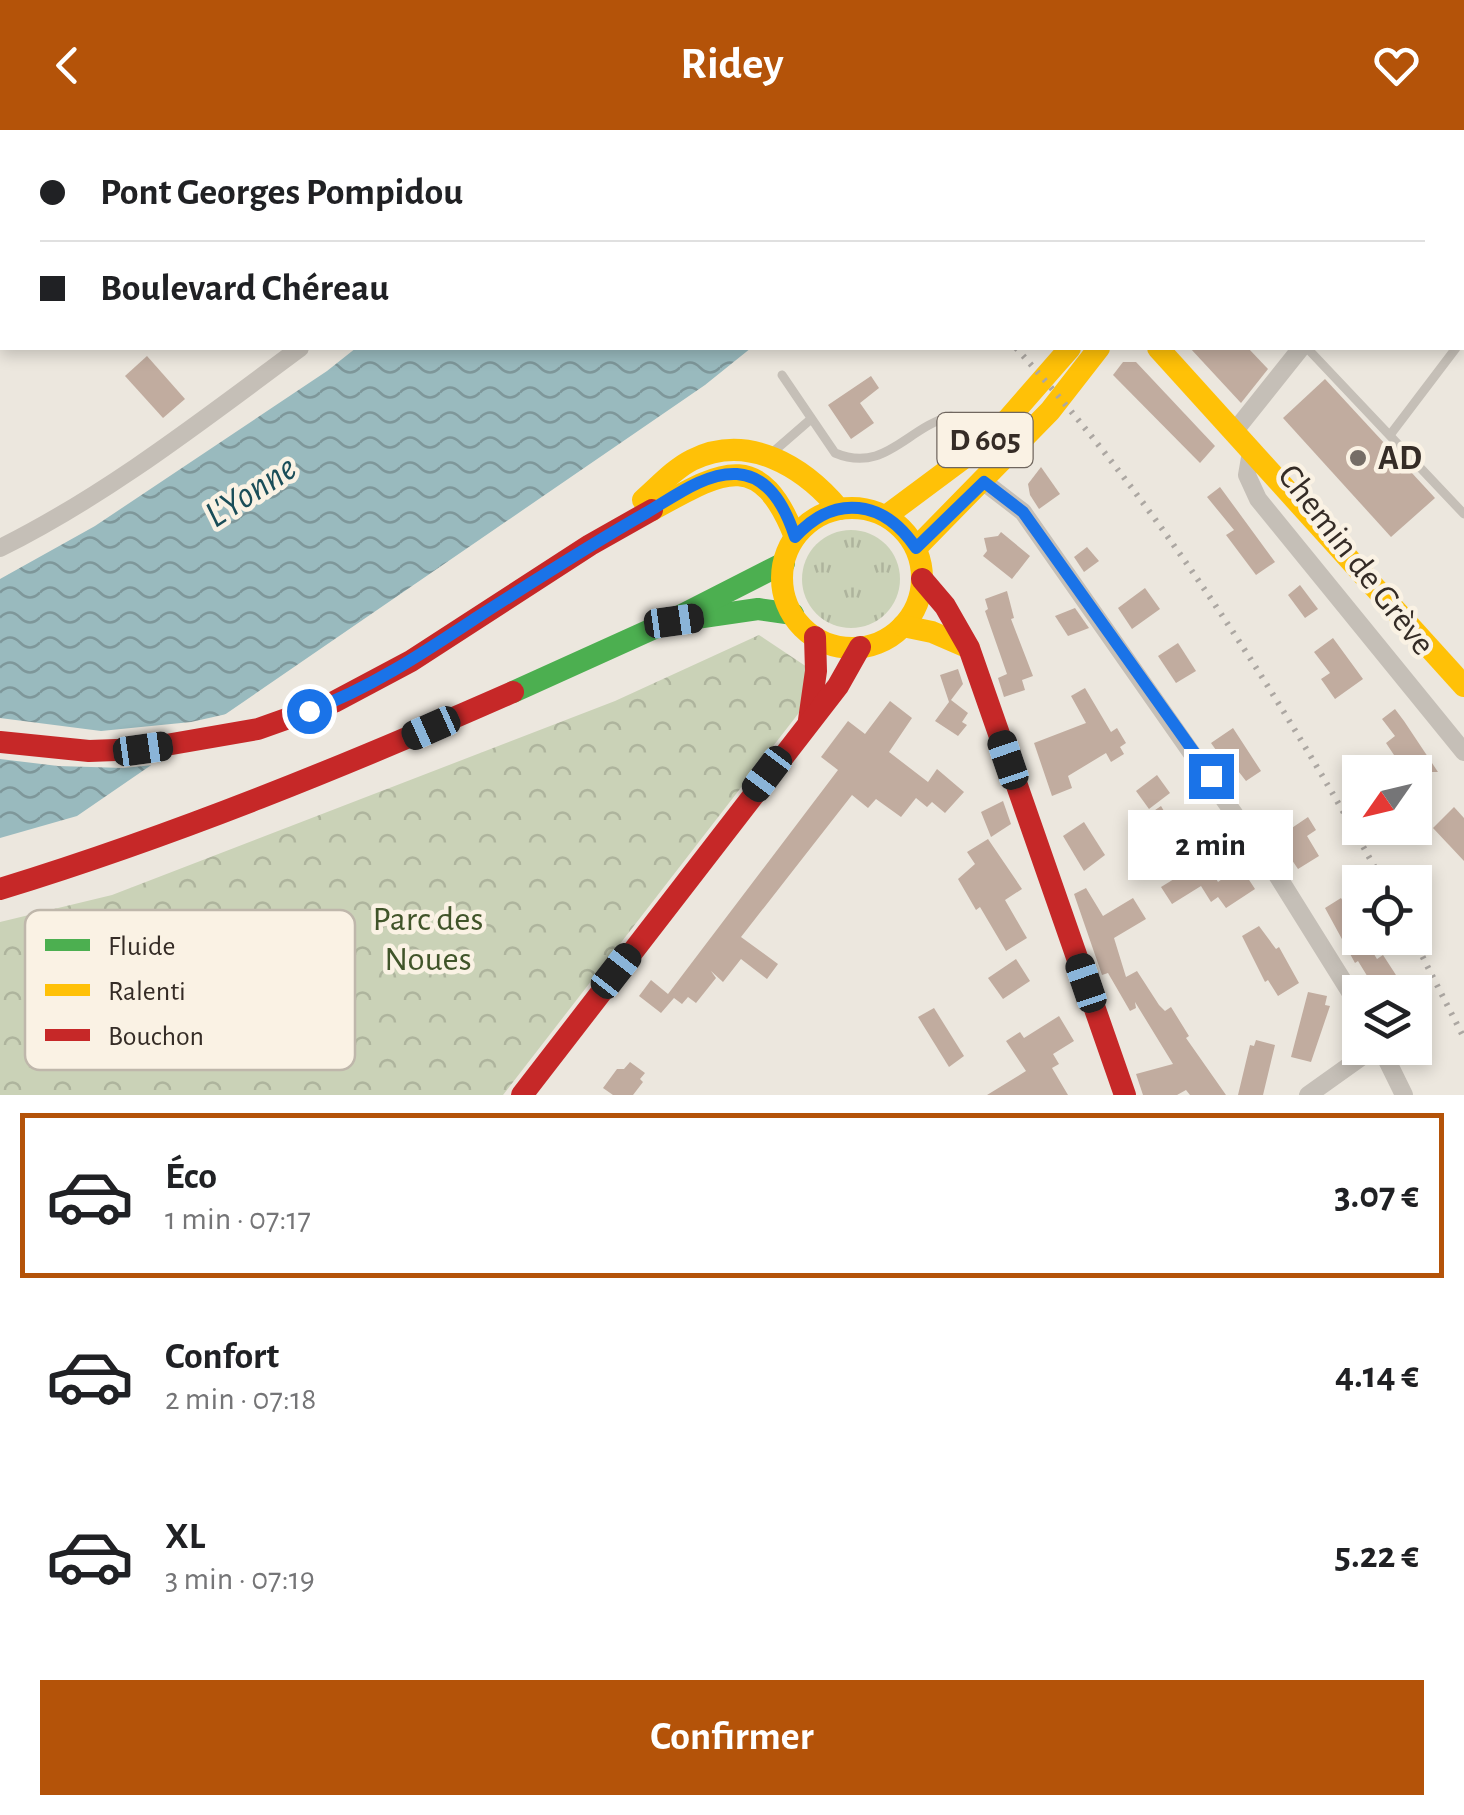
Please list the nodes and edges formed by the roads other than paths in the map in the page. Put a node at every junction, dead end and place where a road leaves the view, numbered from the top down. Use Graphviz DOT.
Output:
graph roads {
  1 [pos="297,350"];
  2 [pos="1068,350"];
  3 [pos="1097,350"];
  4 [pos="1160,350"];
  5 [pos="1302,350"];
  6 [pos="1306,350"];
  7 [pos="1454,350"];
  8 [pos="782,375"];
  9 [pos="811,419"];
  10 [pos="975,430"];
  11 [pos="1234,432"];
  12 [pos="1390,435"];
  13 [pos="1251,452"];
  14 [pos="771,454"];
  15 [pos="984,482"];
  16 [pos="839,508"];
  17 [pos="1464,514"];
  18 [pos="886,516"];
  19 [pos="795,537"];
  20 [pos="590,545"];
  21 [pos="0,548"];
  22 [pos="916,548"];
  23 [pos="784,563"];
  24 [pos="922,580"];
  25 [pos="793,614"];
  26 [pos="674,621"];
  27 [pos="903,626"];
  28 [pos="815,636"];
  29 [pos="860,647"];
  30 [pos="969,648"];
  31 [pos="1464,686"];
  32 [pos="809,720"];
  33 [pos="0,742"];
  34 [pos="1464,752"];
  35 [pos="0,889"];
  36 [pos="1342,980"];
  37 [pos="1352,1065"];
  38 [pos="1387,1065"];
  39 [pos="522,1095"];
  40 [pos="1125,1095"];
  41 [pos="1308,1095"];
  42 [pos="1404,1095"];
  1 -- 21 [label="street"];
  2 -- 18 [label="main road, D 605"];
  3 -- 15 [label="main road, D 605"];
  4 -- 11 [label="main road, Chemin de Grève"];
  5 -- 11 [label="street"];
  6 -- 12 [label="lane"];
  7 -- 12 [label="lane"];
  8 -- 9 [label="lane"];
  9 -- 10 [label="lane"];
  9 -- 14 [label="lane"];
  11 -- 13 [label="main road, Chemin de Grève"];
  12 -- 17 [label="lane"];
  13 -- 31 [label="main road, Chemin de Grève"];
  13 -- 34 [label="street, Chemin de Grève"];
  14 -- 16 [label="main road"];
  14 -- 20 [label="main road"];
  15 -- 22 [label="main road, D 605"];
  15 -- 36 [label="street"];
  16 -- 18 [label="main road"];
  16 -- 19 [label="main road"];
  18 -- 22 [label="main road"];
  19 -- 20 [label="main road"];
  19 -- 23 [label="main road"];
  20 -- 33 [label="main road"];
  22 -- 24 [label="main road"];
  23 -- 25 [label="main road"];
  23 -- 26 [label="main road"];
  24 -- 27 [label="main road"];
  24 -- 30 [label="main road"];
  25 -- 26 [label="main road"];
  25 -- 28 [label="main road"];
  26 -- 35 [label="main road"];
  27 -- 29 [label="main road"];
  27 -- 30 [label="main road"];
  28 -- 29 [label="main road"];
  28 -- 32 [label="main road"];
  29 -- 32 [label="main road"];
  30 -- 40 [label="main road"];
  32 -- 39 [label="main road"];
  37 -- 41 [label="street"];
  38 -- 42 [label="street"];
}
